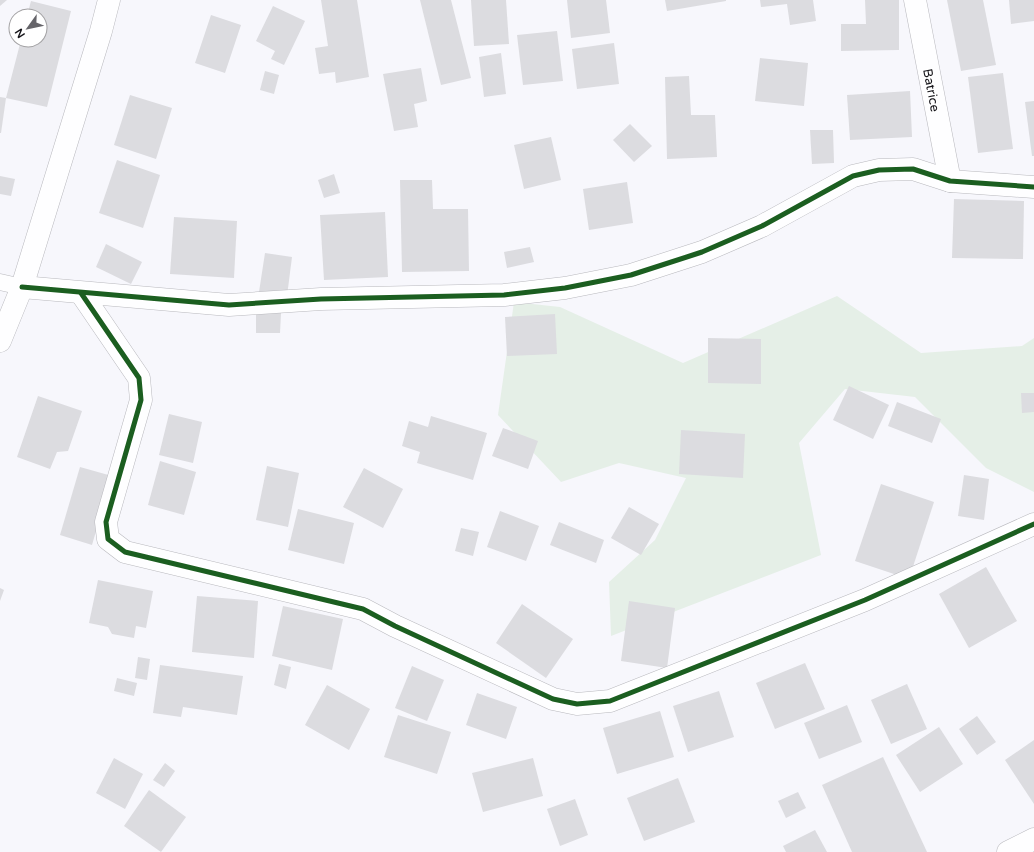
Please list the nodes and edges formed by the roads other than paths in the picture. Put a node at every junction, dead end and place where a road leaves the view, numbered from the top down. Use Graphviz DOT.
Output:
graph roads {
  1 [pos="109,0"];
  2 [pos="915,0"];
  3 [pos="950,181"];
  4 [pos="1034,187"];
  5 [pos="0,282"];
  6 [pos="22,287"];
  7 [pos="81,293"];
  8 [pos="0,341"];
  9 [pos="1034,524"];
  10 [pos="1034,839"];
  11 [pos="1008,852"];
  1 -- 6 [label="street"];
  2 -- 3 [label="street, Batrice"];
  3 -- 4 [label="street"];
  3 -- 7 [label="street"];
  5 -- 6 [label="lane"];
  6 -- 7 [label="street"];
  6 -- 8 [label="street"];
  7 -- 9 [label="street"];
  10 -- 11 [label="street"];
}
